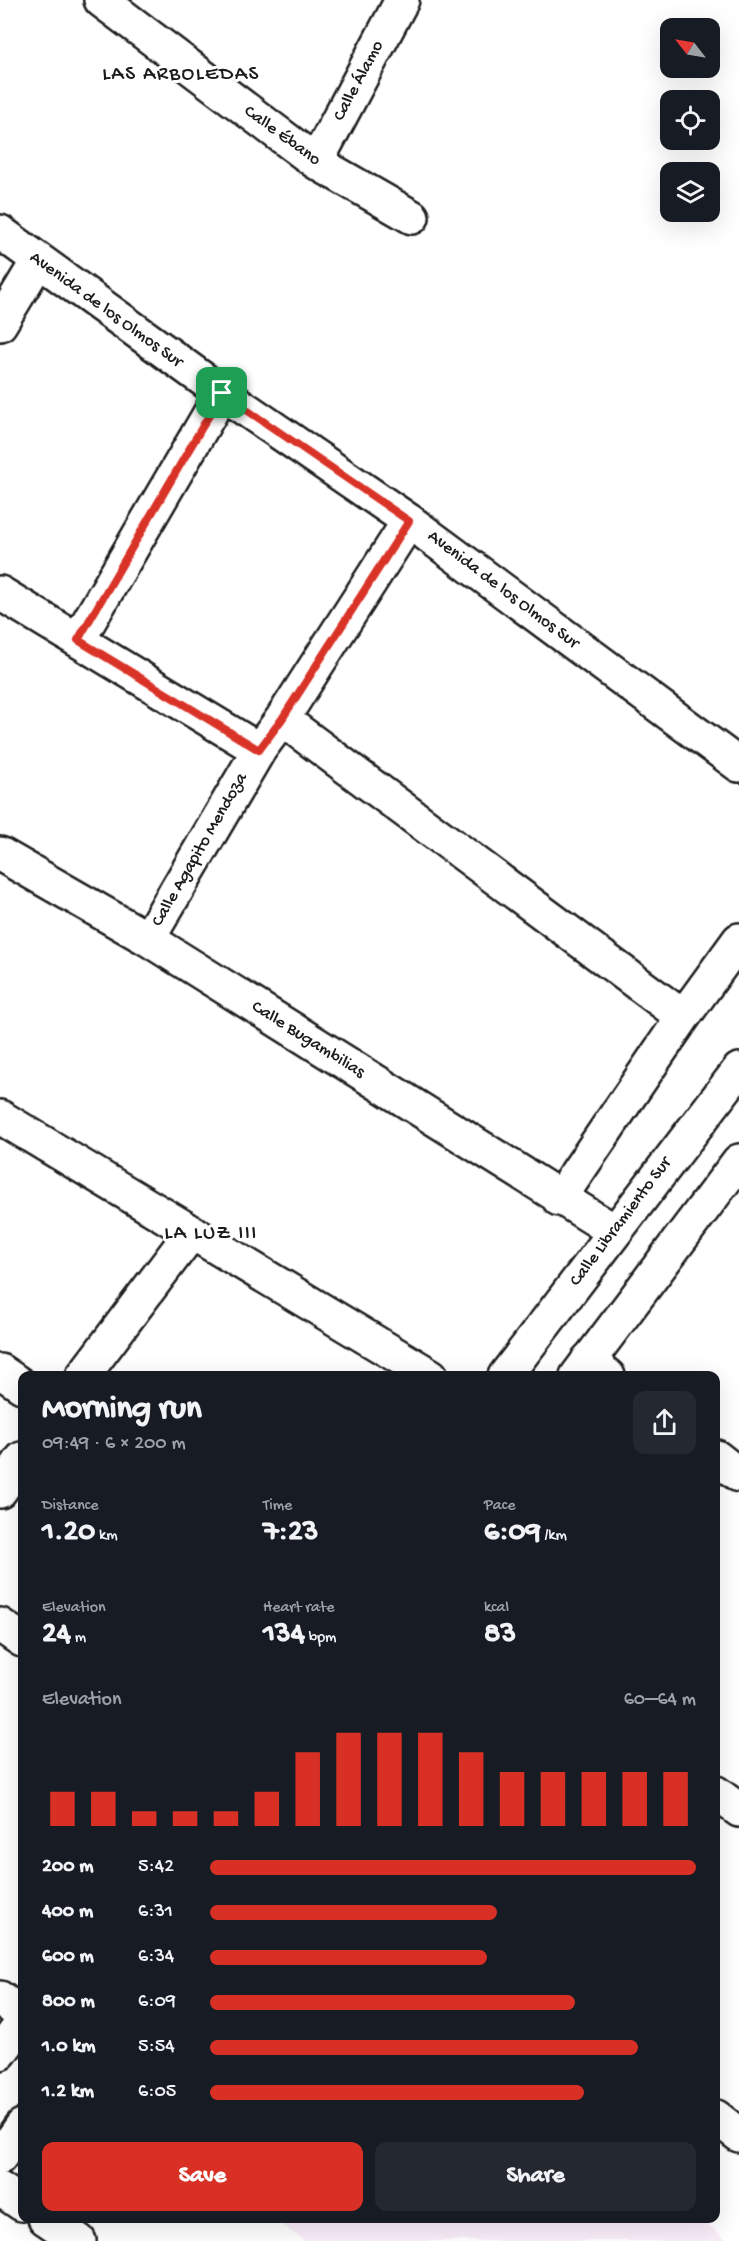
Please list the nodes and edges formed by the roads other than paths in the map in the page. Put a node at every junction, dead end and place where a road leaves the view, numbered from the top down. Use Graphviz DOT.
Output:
graph roads {
  1 [pos="402,0"];
  2 [pos="110,3"];
  3 [pos="316,162"];
  4 [pos="412,217"];
  5 [pos="0,232"];
  6 [pos="38,261"];
  7 [pos="0,324"];
  8 [pos="222,393"];
  9 [pos="409,521"];
  10 [pos="0,593"];
  11 [pos="78,640"];
  12 [pos="282,719"];
  13 [pos="259,750"];
  14 [pos="739,765"];
  15 [pos="0,854"];
  16 [pos="148,939"];
  17 [pos="739,940"];
  18 [pos="683,1017"];
  19 [pos="739,1070"];
  20 [pos="0,1117"];
  21 [pos="739,1161"];
  22 [pos="559,1199"];
  23 [pos="614,1231"];
  24 [pos="191,1233"];
  25 [pos="591,1370"];
  26 [pos="0,1371"];
  27 [pos="87,1371"];
  28 [pos="423,1371"];
  29 [pos="509,1371"];
  30 [pos="18,1383"];
  31 [pos="720,1460"];
  32 [pos="18,1465"];
  33 [pos="739,1474"];
  34 [pos="0,1491"];
  35 [pos="0,1625"];
  36 [pos="18,1637"];
  37 [pos="720,1796"];
  38 [pos="739,1810"];
  39 [pos="0,1998"];
  40 [pos="18,2012"];
  41 [pos="18,2028"];
  42 [pos="0,2053"];
  43 [pos="720,2120"];
  44 [pos="18,2132"];
  45 [pos="739,2135"];
  46 [pos="0,2157"];
  47 [pos="0,2189"];
  48 [pos="18,2201"];
  49 [pos="52,2223"];
  50 [pos="79,2241"];
  1 -- 3 [label="street, Calle Álamo"];
  2 -- 3 [label="street, Calle Ébano"];
  3 -- 4 [label="street, Calle Ébano"];
  5 -- 6 [label="street, Avenida de los Olmos Sur"];
  6 -- 7 [label="street"];
  6 -- 8 [label="street, Avenida de los Olmos Sur"];
  8 -- 9 [label="street, Avenida de los Olmos Sur"];
  8 -- 11 [label="street"];
  9 -- 12 [label="street, Calle Agapito Mendoza"];
  9 -- 14 [label="street, Avenida de los Olmos Sur"];
  10 -- 11 [label="street"];
  11 -- 13 [label="street"];
  12 -- 13 [label="street, Calle Agapito Mendoza"];
  12 -- 18 [label="street"];
  13 -- 16 [label="street, Calle Agapito Mendoza"];
  15 -- 16 [label="street, Calle Bugambilias"];
  16 -- 22 [label="street, Calle Bugambilias"];
  17 -- 18 [label="street"];
  18 -- 22 [label="street"];
  19 -- 23 [label="street, Calle Libramiento Sur"];
  20 -- 24 [label="street"];
  21 -- 25 [label="street"];
  22 -- 23 [label="street, Calle Bugambilias"];
  23 -- 29 [label="street, Calle Libramiento Sur"];
  24 -- 27 [label="street"];
  24 -- 28 [label="street"];
  26 -- 30 [label="street"];
  31 -- 33 [label="street"];
  32 -- 34 [label="street"];
  35 -- 36 [label="street"];
  37 -- 38 [label="street"];
  39 -- 40 [label="street"];
  41 -- 42 [label="street"];
  43 -- 45 [label="street"];
  44 -- 46 [label="street"];
  47 -- 48 [label="street"];
  49 -- 50 [label="street"];
}
